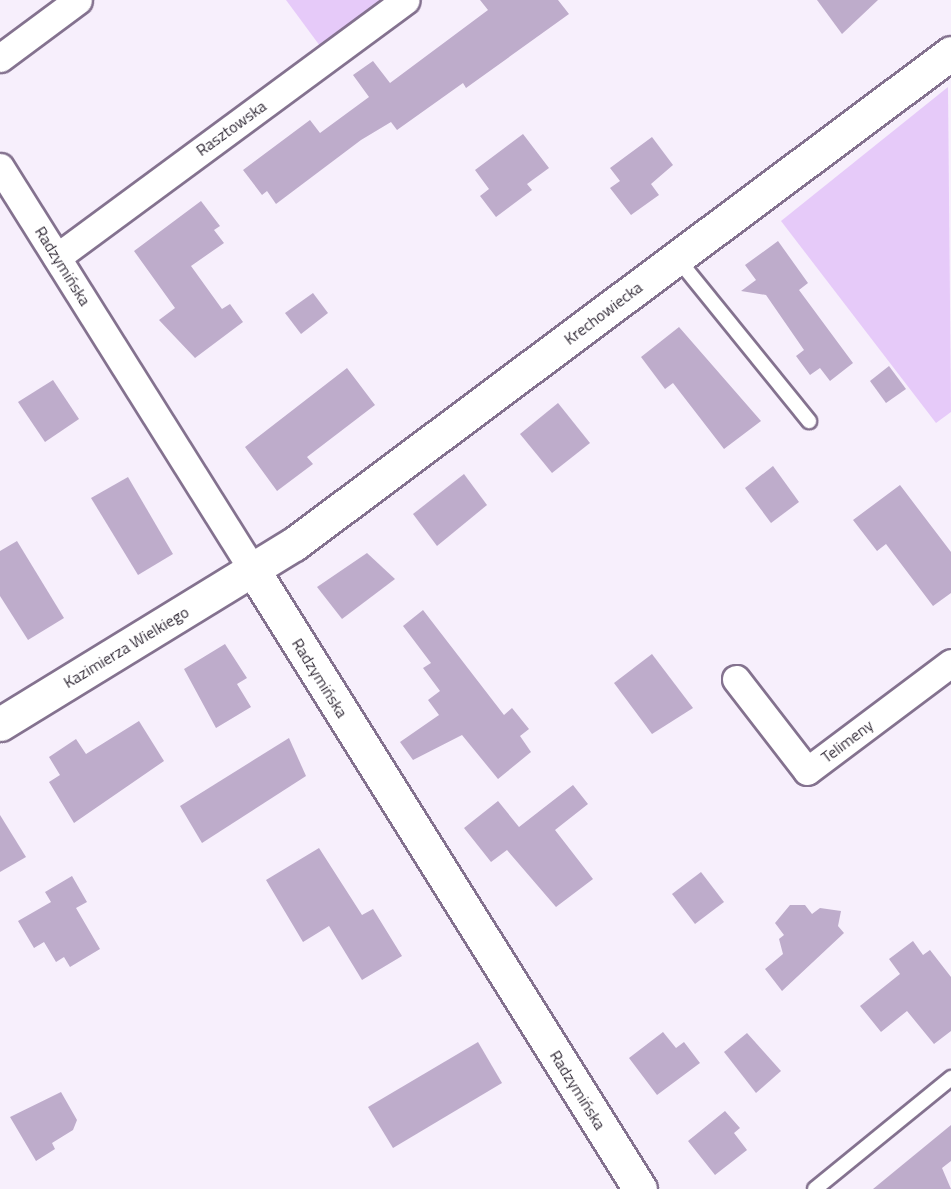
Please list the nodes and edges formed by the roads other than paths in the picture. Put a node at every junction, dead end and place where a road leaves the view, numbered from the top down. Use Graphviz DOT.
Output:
graph roads {
  1 [pos="78,0"];
  2 [pos="405,0"];
  3 [pos="951,53"];
  4 [pos="0,58"];
  5 [pos="0,167"];
  6 [pos="57,257"];
  7 [pos="677,258"];
  8 [pos="809,421"];
  9 [pos="253,570"];
  10 [pos="951,663"];
  11 [pos="736,679"];
  12 [pos="0,724"];
  13 [pos="951,1078"];
  14 [pos="640,1189"];
  15 [pos="815,1189"];
  1 -- 4 [label="street"];
  2 -- 6 [label="street, Rasztowska"];
  3 -- 7 [label="street, Krechowiecka"];
  5 -- 6 [label="street, Radzymińska"];
  6 -- 9 [label="street, Radzymińska"];
  7 -- 8 [label="lane"];
  7 -- 9 [label="street, Krechowiecka"];
  9 -- 12 [label="street, Kazimierza Wielkiego"];
  9 -- 14 [label="street, Radzymińska"];
  10 -- 11 [label="street, Telimeny"];
  13 -- 15 [label="lane"];
}
